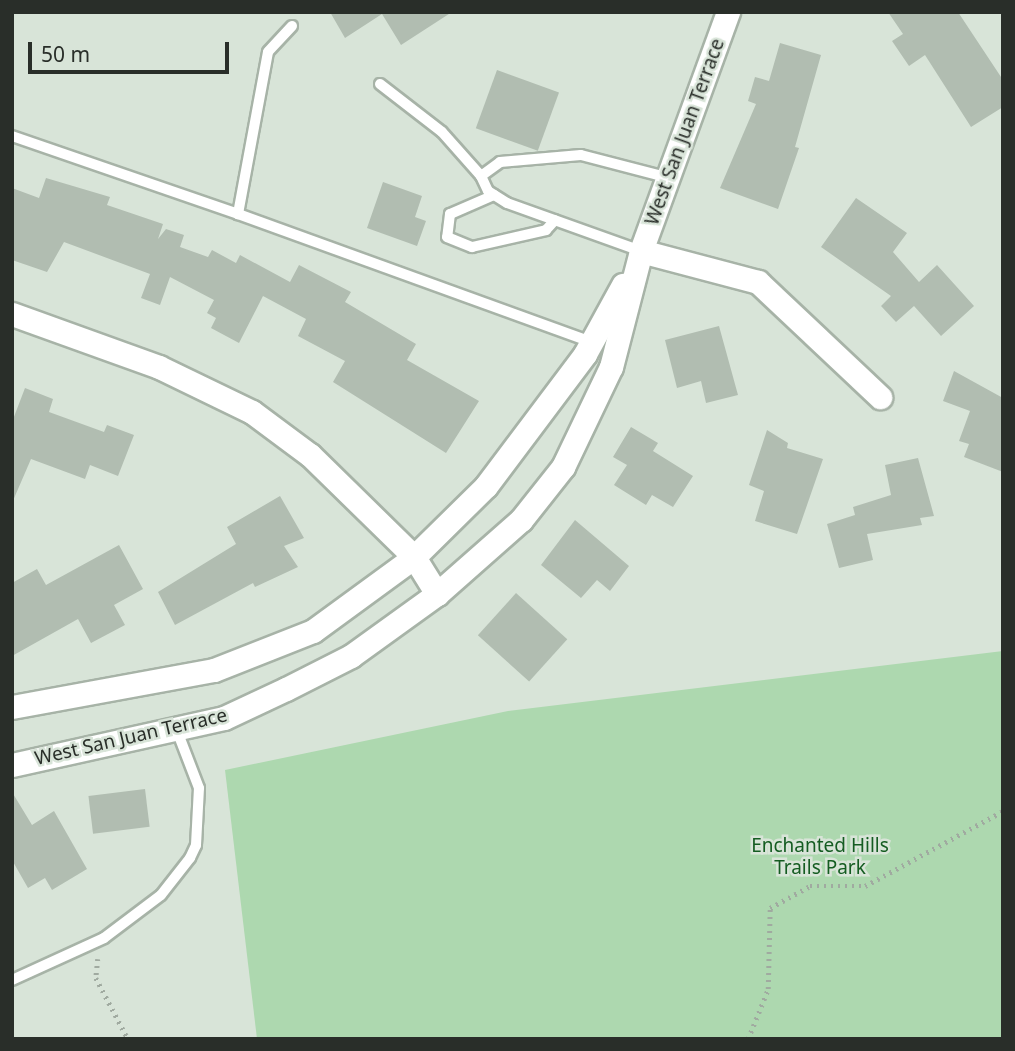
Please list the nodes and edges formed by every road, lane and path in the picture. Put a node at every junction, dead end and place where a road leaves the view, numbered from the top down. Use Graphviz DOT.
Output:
graph roads {
  1 [pos="728,12"];
  2 [pos="292,26"];
  3 [pos="380,85"];
  4 [pos="12,136"];
  5 [pos="481,176"];
  6 [pos="669,178"];
  7 [pos="494,195"];
  8 [pos="238,214"];
  9 [pos="555,220"];
  10 [pos="641,251"];
  11 [pos="12,314"];
  12 [pos="592,342"];
  13 [pos="880,397"];
  14 [pos="414,557"];
  15 [pos="438,594"];
  16 [pos="12,707"];
  17 [pos="176,727"];
  18 [pos="12,765"];
  19 [pos="1003,811"];
  20 [pos="104,938"];
  21 [pos="12,980"];
  22 [pos="128,1039"];
  23 [pos="748,1039"];
  1 -- 6 [label="street, West San Juan Terrace"];
  2 -- 8 [label="lane"];
  3 -- 5 [label="lane"];
  4 -- 8 [label="lane"];
  5 -- 6 [label="lane"];
  5 -- 7 [label="lane"];
  6 -- 10 [label="street, West San Juan Terrace"];
  7 -- 9 [label="lane"];
  7 -- 9 [label="lane"];
  8 -- 12 [label="lane"];
  9 -- 10 [label="lane"];
  10 -- 12 [label="street, West San Juan Terrace"];
  10 -- 13 [label="street"];
  10 -- 15 [label="street, West San Juan Terrace"];
  11 -- 14 [label="street"];
  12 -- 14 [label="street, West San Juan Terrace"];
  14 -- 15 [label="street"];
  14 -- 16 [label="street, West San Juan Terrace"];
  15 -- 17 [label="street, West San Juan Terrace"];
  17 -- 18 [label="street, West San Juan Terrace"];
  17 -- 20 [label="lane"];
  19 -- 23 [label="path"];
  20 -- 21 [label="lane"];
  20 -- 22 [label="path"];
}
